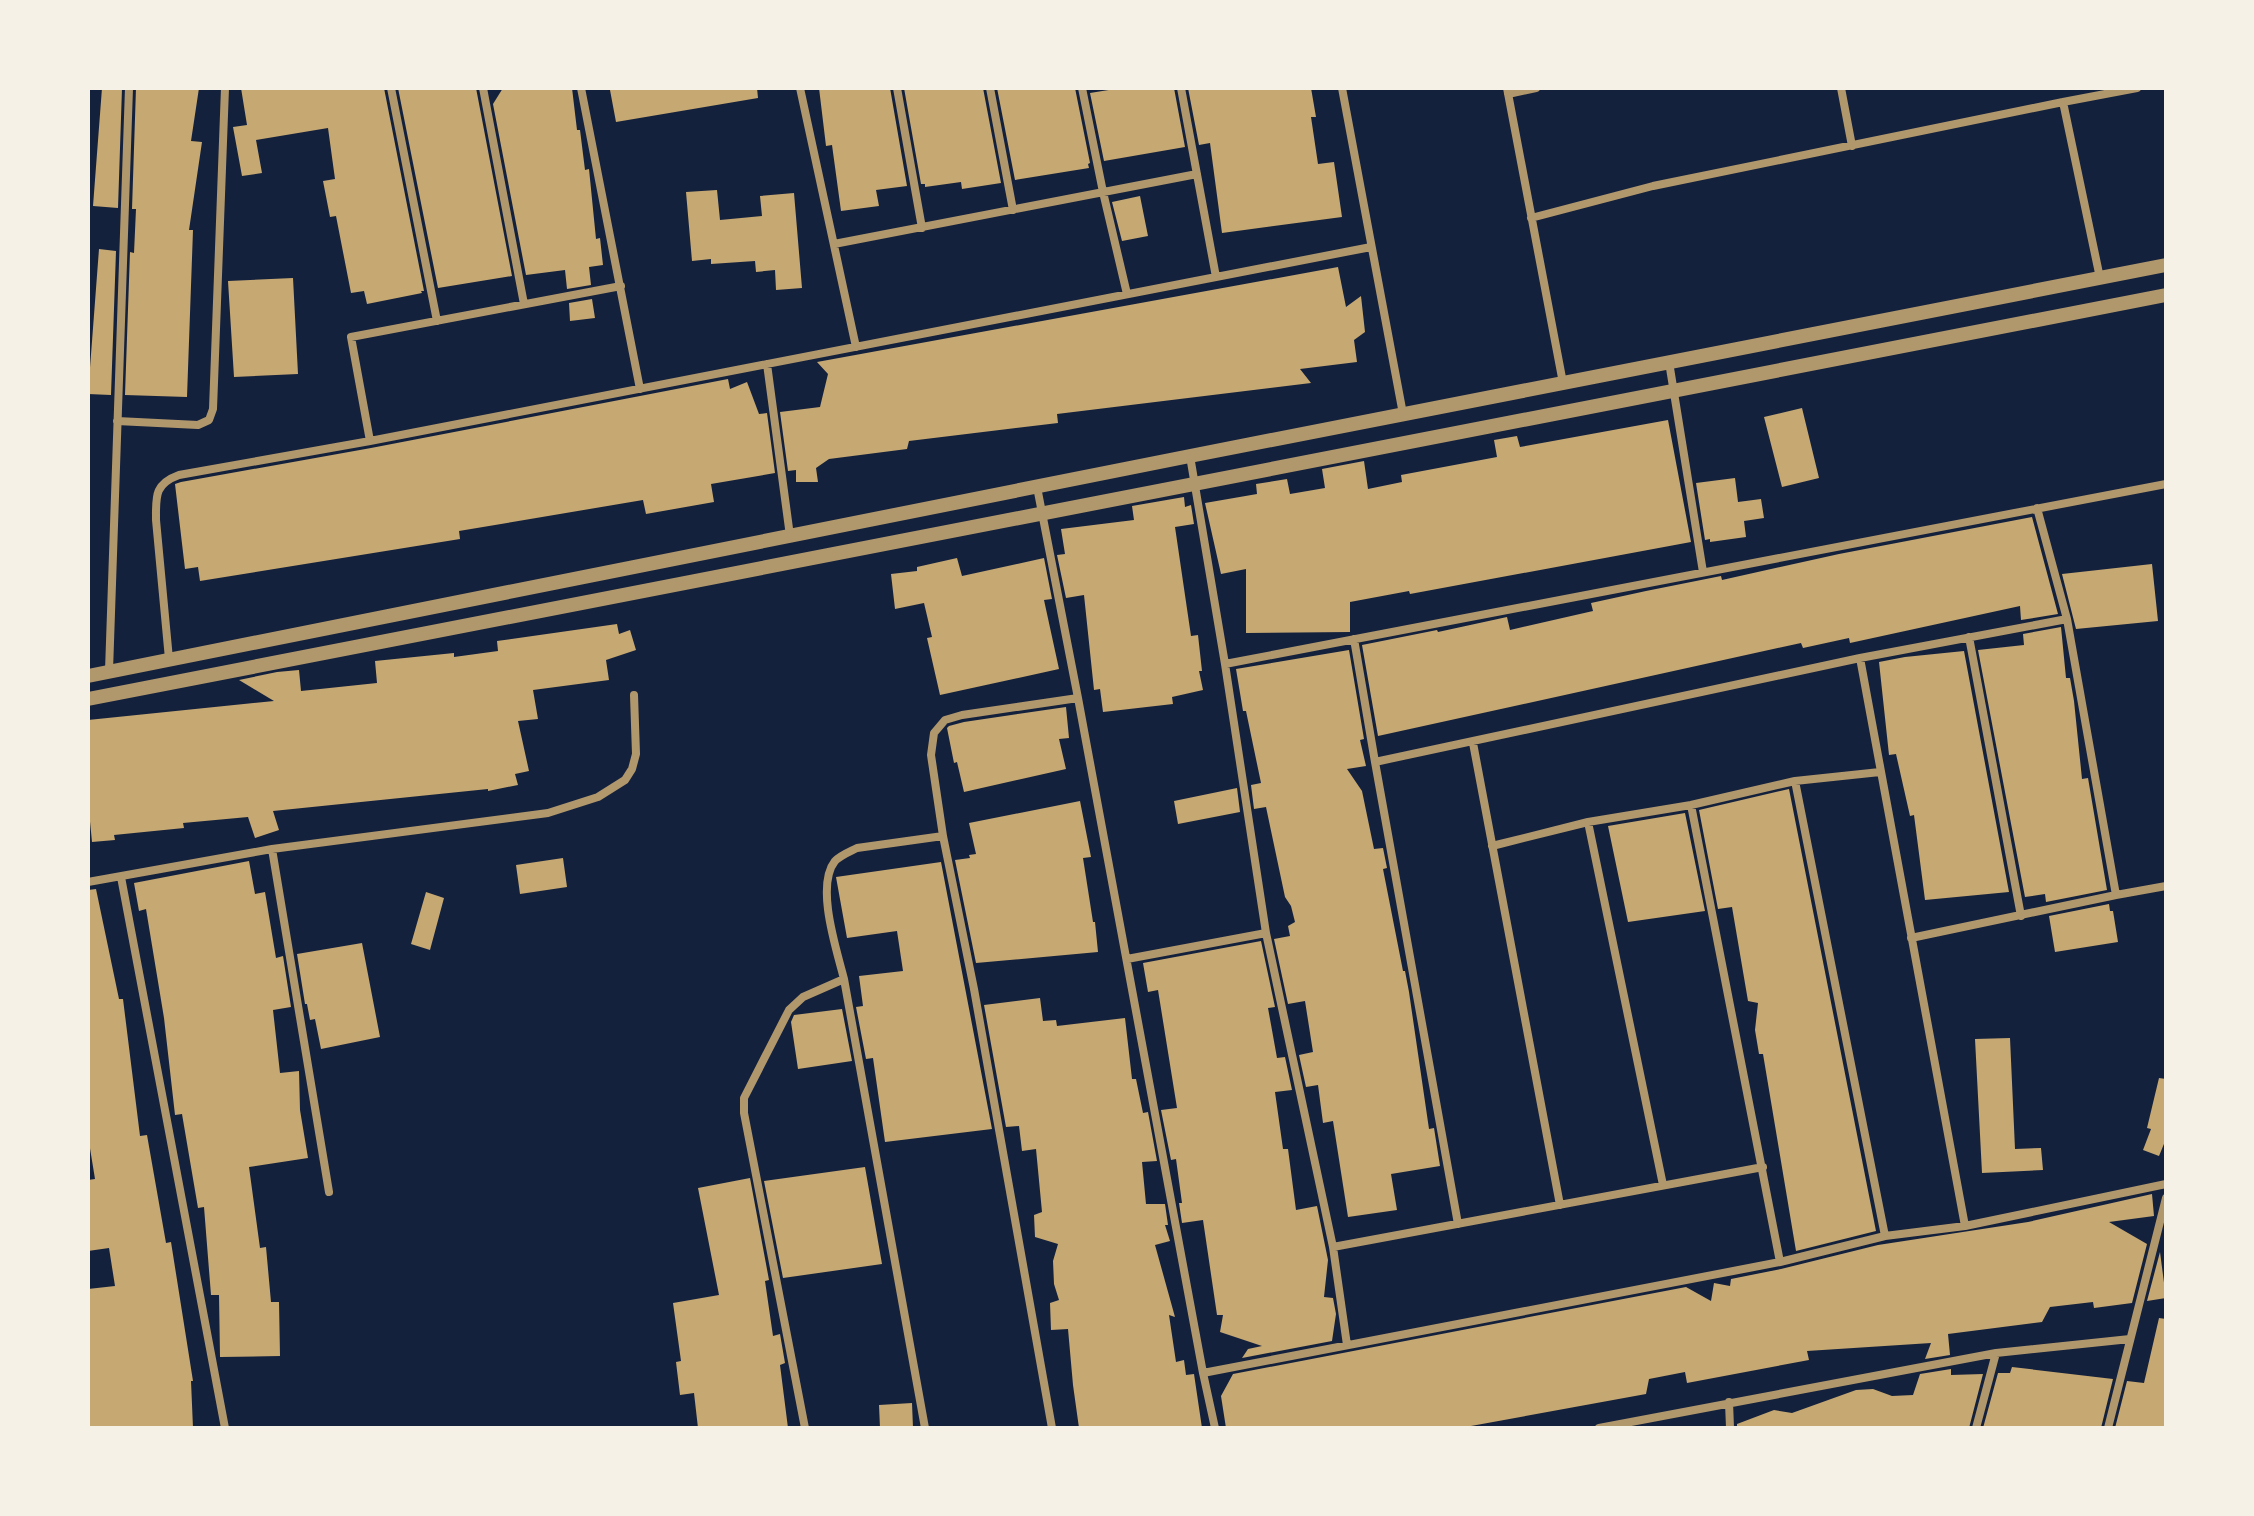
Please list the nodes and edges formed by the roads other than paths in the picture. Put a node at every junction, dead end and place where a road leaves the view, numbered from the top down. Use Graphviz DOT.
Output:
graph roads {
  1 [pos="129,88"];
  2 [pos="225,88"];
  3 [pos="391,88"];
  4 [pos="483,88"];
  5 [pos="581,88"];
  6 [pos="800,88"];
  7 [pos="897,88"];
  8 [pos="990,88"];
  9 [pos="1082,88"];
  10 [pos="1181,88"];
  11 [pos="1342,88"];
  12 [pos="1536,88"];
  13 [pos="1841,88"];
  14 [pos="2137,88"];
  15 [pos="1508,91"];
  16 [pos="2063,102"];
  17 [pos="1852,146"];
  18 [pos="1197,174"];
  19 [pos="1103,192"];
  20 [pos="1013,210"];
  21 [pos="1531,218"];
  22 [pos="922,228"];
  23 [pos="834,244"];
  24 [pos="1371,247"];
  25 [pos="2166,265"];
  26 [pos="1216,277"];
  27 [pos="2100,278"];
  28 [pos="621,286"];
  29 [pos="1127,294"];
  30 [pos="2166,295"];
  31 [pos="524,304"];
  32 [pos="437,321"];
  33 [pos="856,347"];
  34 [pos="1669,362"];
  35 [pos="767,364"];
  36 [pos="1563,383"];
  37 [pos="640,389"];
  38 [pos="1672,392"];
  39 [pos="1403,414"];
  40 [pos="117,421"];
  41 [pos="370,441"];
  42 [pos="1190,456"];
  43 [pos="2166,484"];
  44 [pos="1194,485"];
  45 [pos="1037,487"];
  46 [pos="2037,508"];
  47 [pos="1042,515"];
  48 [pos="790,536"];
  49 [pos="1703,572"];
  50 [pos="2067,619"];
  51 [pos="1969,637"];
  52 [pos="1354,639"];
  53 [pos="1860,658"];
  54 [pos="169,659"];
  55 [pos="1225,664"];
  56 [pos="109,671"];
  57 [pos="88,676"];
  58 [pos="634,695"];
  59 [pos="1078,698"];
  60 [pos="88,699"];
  61 [pos="1473,743"];
  62 [pos="1375,762"];
  63 [pos="1880,772"];
  64 [pos="1795,781"];
  65 [pos="1691,805"];
  66 [pos="1588,822"];
  67 [pos="943,836"];
  68 [pos="1492,846"];
  69 [pos="272,849"];
  70 [pos="121,877"];
  71 [pos="88,882"];
  72 [pos="2166,886"];
  73 [pos="2116,895"];
  74 [pos="2021,916"];
  75 [pos="1266,933"];
  76 [pos="1911,938"];
  77 [pos="1127,959"];
  78 [pos="844,979"];
  79 [pos="1763,1167"];
  80 [pos="2166,1184"];
  81 [pos="1663,1185"];
  82 [pos="329,1192"];
  83 [pos="2166,1198"];
  84 [pos="1560,1205"];
  85 [pos="1458,1224"];
  86 [pos="1965,1226"];
  87 [pos="1885,1236"];
  88 [pos="1333,1247"];
  89 [pos="1780,1262"];
  90 [pos="2130,1339"];
  91 [pos="1347,1345"];
  92 [pos="1996,1353"];
  93 [pos="1203,1373"];
  94 [pos="1729,1402"];
  95 [pos="225,1428"];
  96 [pos="805,1428"];
  97 [pos="925,1428"];
  98 [pos="1052,1428"];
  99 [pos="1215,1428"];
  100 [pos="1599,1428"];
  101 [pos="1730,1428"];
  102 [pos="1976,1428"];
  103 [pos="2108,1428"];
  1 -- 40 [label="street"];
  2 -- 40 [label="street"];
  3 -- 32 [label="street"];
  4 -- 31 [label="street"];
  5 -- 28 [label="street"];
  6 -- 23 [label="street"];
  7 -- 22 [label="street"];
  8 -- 20 [label="street"];
  9 -- 19 [label="street"];
  10 -- 18 [label="street"];
  11 -- 24 [label="street"];
  12 -- 15 [label="street"];
  13 -- 17 [label="street"];
  14 -- 16 [label="street"];
  15 -- 21 [label="street"];
  16 -- 17 [label="street"];
  16 -- 27 [label="street"];
  17 -- 21 [label="street"];
  18 -- 19 [label="street"];
  18 -- 26 [label="street"];
  19 -- 20 [label="street"];
  19 -- 29 [label="street"];
  20 -- 22 [label="street"];
  21 -- 36 [label="street"];
  22 -- 23 [label="street"];
  23 -- 33 [label="street"];
  24 -- 26 [label="street"];
  24 -- 39 [label="street"];
  25 -- 27 [label="street"];
  26 -- 29 [label="street"];
  27 -- 34 [label="street"];
  28 -- 31 [label="street"];
  28 -- 37 [label="street"];
  29 -- 33 [label="street"];
  30 -- 38 [label="street"];
  31 -- 32 [label="street"];
  32 -- 41 [label="street"];
  33 -- 35 [label="street"];
  34 -- 36 [label="street"];
  34 -- 38 [label="street"];
  35 -- 37 [label="street"];
  35 -- 48 [label="street"];
  36 -- 39 [label="street"];
  37 -- 41 [label="street"];
  38 -- 44 [label="street"];
  38 -- 49 [label="street"];
  39 -- 42 [label="street"];
  40 -- 56 [label="street"];
  41 -- 54 [label="street"];
  42 -- 44 [label="street"];
  42 -- 45 [label="street"];
  43 -- 46 [label="street"];
  44 -- 47 [label="street"];
  44 -- 55 [label="street"];
  45 -- 47 [label="street"];
  45 -- 48 [label="street"];
  46 -- 49 [label="street"];
  46 -- 50 [label="street"];
  47 -- 59 [label="street"];
  47 -- 60 [label="street"];
  48 -- 54 [label="street"];
  49 -- 52 [label="street"];
  50 -- 51 [label="street"];
  50 -- 73 [label="street"];
  51 -- 53 [label="street"];
  51 -- 74 [label="street"];
  52 -- 55 [label="street"];
  52 -- 62 [label="street"];
  53 -- 61 [label="street"];
  53 -- 63 [label="street"];
  54 -- 56 [label="street"];
  55 -- 75 [label="street"];
  56 -- 57 [label="street"];
  58 -- 69 [label="street"];
  59 -- 67 [label="street"];
  59 -- 77 [label="street"];
  61 -- 62 [label="street"];
  61 -- 68 [label="street"];
  62 -- 85 [label="street"];
  63 -- 64 [label="street"];
  63 -- 76 [label="street"];
  64 -- 65 [label="street"];
  64 -- 87 [label="street"];
  65 -- 66 [label="street"];
  65 -- 79 [label="street"];
  66 -- 68 [label="street"];
  66 -- 81 [label="street"];
  67 -- 78 [label="street"];
  67 -- 98 [label="street"];
  68 -- 84 [label="street"];
  69 -- 70 [label="street"];
  69 -- 82 [label="street"];
  70 -- 71 [label="street"];
  70 -- 95 [label="street"];
  72 -- 73 [label="street"];
  73 -- 74 [label="street"];
  74 -- 76 [label="street"];
  75 -- 77 [label="street"];
  75 -- 88 [label="street"];
  76 -- 86 [label="street"];
  77 -- 93 [label="street"];
  78 -- 96 [label="street"];
  78 -- 97 [label="street"];
  79 -- 81 [label="street"];
  79 -- 89 [label="street"];
  80 -- 86 [label="street"];
  81 -- 84 [label="street"];
  83 -- 90 [label="street"];
  84 -- 85 [label="street"];
  85 -- 88 [label="street"];
  86 -- 87 [label="street"];
  87 -- 89 [label="street"];
  88 -- 91 [label="street"];
  89 -- 91 [label="street"];
  90 -- 92 [label="street"];
  90 -- 103 [label="street"];
  91 -- 93 [label="street"];
  92 -- 94 [label="street"];
  92 -- 102 [label="street"];
  93 -- 99 [label="street"];
  94 -- 100 [label="street"];
  94 -- 101 [label="street"];
}
